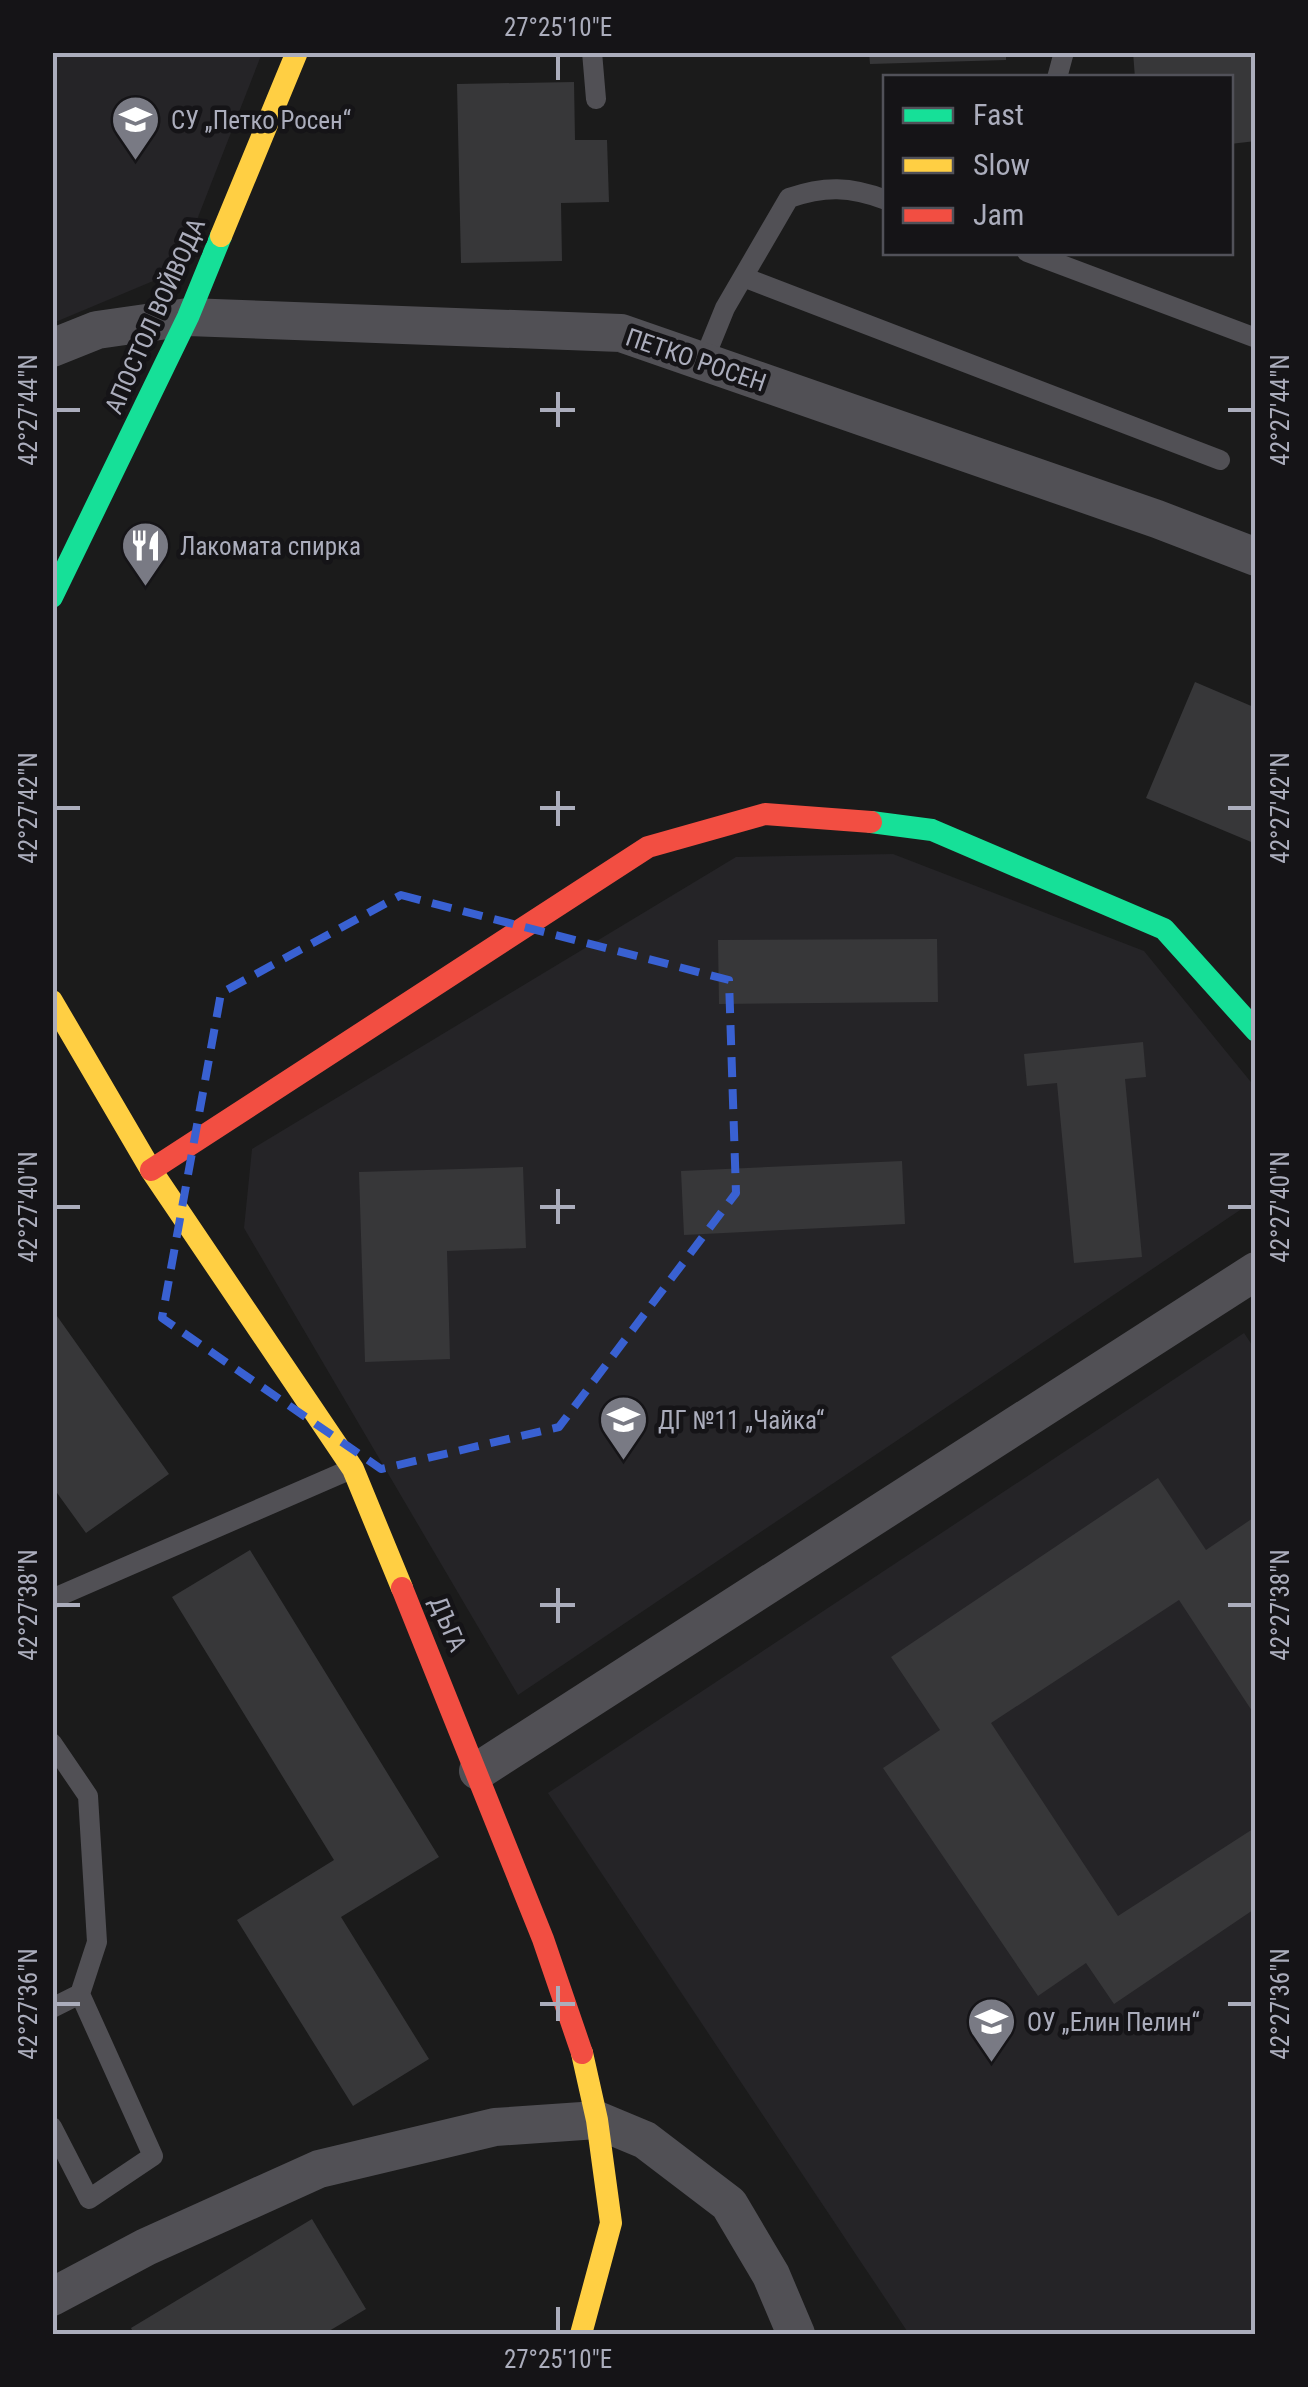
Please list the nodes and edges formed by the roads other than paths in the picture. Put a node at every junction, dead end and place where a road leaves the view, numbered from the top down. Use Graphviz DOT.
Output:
graph roads {
  1 [pos="297,52"];
  2 [pos="592,52"];
  3 [pos="596,99"];
  4 [pos="883,199"];
  5 [pos="1037,255"];
  6 [pos="744,276"];
  7 [pos="188,318"];
  8 [pos="1256,338"];
  9 [pos="52,348"];
  10 [pos="702,362"];
  11 [pos="1220,460"];
  12 [pos="1256,557"];
  13 [pos="52,597"];
  14 [pos="52,1001"];
  15 [pos="1256,1031"];
  16 [pos="52,1047"];
  17 [pos="89,1068"];
  18 [pos="151,1170"];
  19 [pos="1256,1271"];
  20 [pos="352,1468"];
  21 [pos="52,1599"];
  22 [pos="52,1743"];
  23 [pos="478,1771"];
  24 [pos="80,1994"];
  25 [pos="52,2008"];
  26 [pos="597,2120"];
  27 [pos="52,2128"];
  28 [pos="52,2297"];
  29 [pos="581,2334"];
  30 [pos="796,2334"];
  1 -- 7 [label="street, АПОСТОЛ ВОЙВОДА"];
  2 -- 3 [label="lane"];
  4 -- 6 [label="lane"];
  5 -- 8 [label="lane"];
  6 -- 10 [label="lane"];
  6 -- 11 [label="lane"];
  7 -- 9 [label="street, ПЕТКО РОСЕН"];
  7 -- 10 [label="street, ПЕТКО РОСЕН"];
  7 -- 13 [label="street, АПОСТОЛ ВОЙВОДА"];
  10 -- 12 [label="street, ПЕТКО РОСЕН"];
  14 -- 17 [label="street, ДЪГА"];
  15 -- 18 [label="street"];
  16 -- 17 [label="lane"];
  17 -- 18 [label="street, ДЪГА"];
  18 -- 20 [label="street, ДЪГА"];
  19 -- 23 [label="street"];
  20 -- 21 [label="lane"];
  20 -- 23 [label="street, ДЪГА"];
  22 -- 24 [label="lane"];
  23 -- 26 [label="street, ДЪГА"];
  24 -- 25 [label="lane"];
  24 -- 27 [label="lane"];
  26 -- 28 [label="street"];
  26 -- 29 [label="street, ДЪГА"];
  26 -- 30 [label="street"];
}
